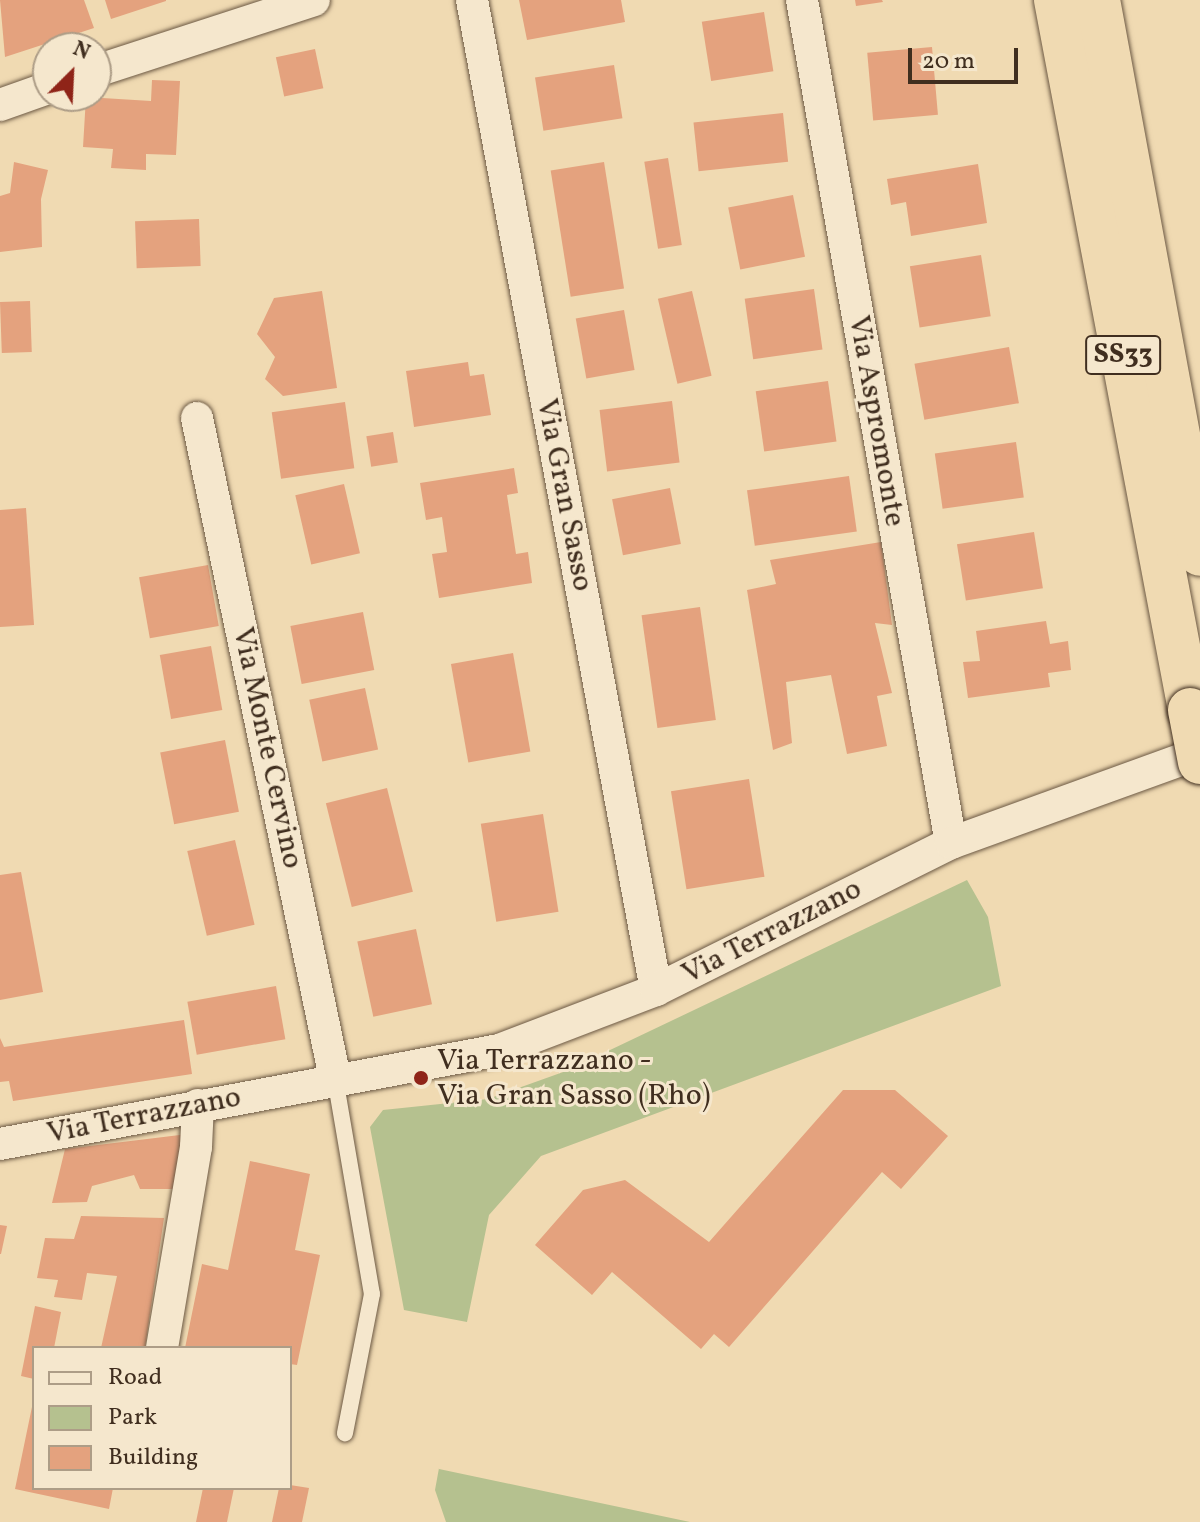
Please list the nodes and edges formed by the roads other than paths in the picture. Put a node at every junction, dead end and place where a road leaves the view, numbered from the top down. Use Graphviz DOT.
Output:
graph roads {
  1 [pos="314,0"];
  2 [pos="472,0"];
  3 [pos="802,0"];
  4 [pos="1056,0"];
  5 [pos="1098,0"];
  6 [pos="258,7"];
  7 [pos="112,65"];
  8 [pos="32,94"];
  9 [pos="0,105"];
  10 [pos="197,418"];
  11 [pos="1200,554"];
  12 [pos="1200,753"];
  13 [pos="1200,762"];
  14 [pos="951,843"];
  15 [pos="656,990"];
  16 [pos="335,1078"];
  17 [pos="198,1105"];
  18 [pos="0,1144"];
  19 [pos="162,1346"];
  20 [pos="345,1433"];
  1 -- 6 [label="street"];
  2 -- 15 [label="street, Via Gran Sasso"];
  3 -- 14 [label="street, Via Aspromonte"];
  4 -- 13 [label="highway, SS33, bridge"];
  5 -- 11 [label="highway, SS33"];
  6 -- 7 [label="street"];
  8 -- 9 [label="street"];
  10 -- 16 [label="street, Via Monte Cervino"];
  12 -- 14 [label="street, Via Terrazzano"];
  14 -- 15 [label="street, Via Terrazzano"];
  15 -- 16 [label="street, Via Terrazzano"];
  16 -- 17 [label="street, Via Terrazzano"];
  16 -- 20 [label="lane"];
  17 -- 18 [label="street, Via Terrazzano"];
  17 -- 19 [label="street"];
}
